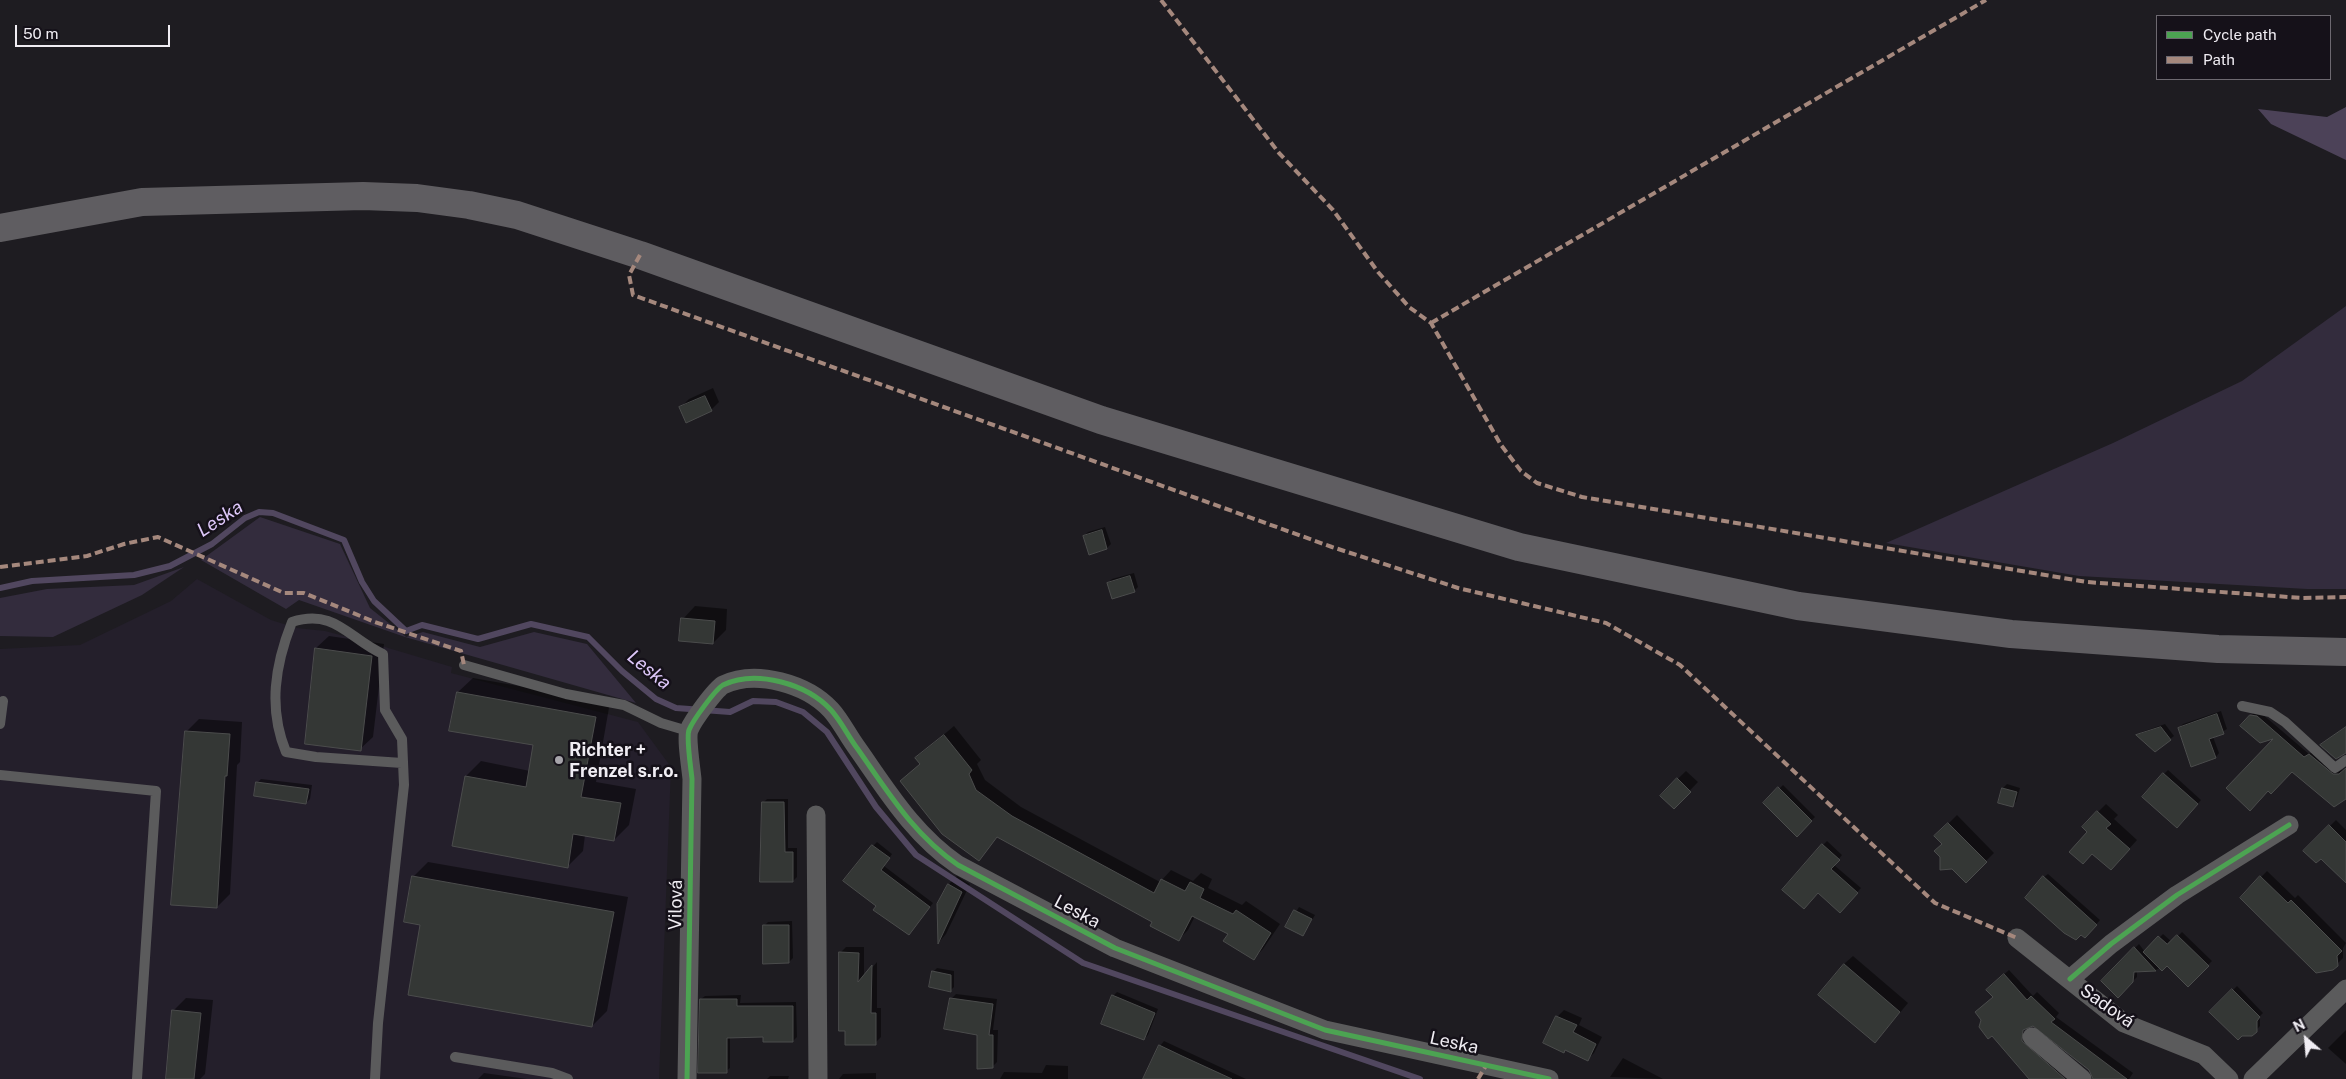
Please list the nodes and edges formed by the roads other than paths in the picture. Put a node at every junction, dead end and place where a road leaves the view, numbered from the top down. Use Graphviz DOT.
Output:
graph roads {
  1 [pos="0,228"];
  2 [pos="2346,652"];
  3 [pos="464,665"];
  4 [pos="3,701"];
  5 [pos="2242,706"];
  6 [pos="0,724"];
  7 [pos="691,726"];
  8 [pos="2346,760"];
  9 [pos="402,763"];
  10 [pos="0,775"];
  11 [pos="816,815"];
  12 [pos="2289,825"];
  13 [pos="2017,938"];
  14 [pos="2070,979"];
  15 [pos="2346,989"];
  16 [pos="2032,1037"];
  17 [pos="455,1057"];
  18 [pos="137,1079"];
  19 [pos="375,1079"];
  20 [pos="568,1079"];
  21 [pos="688,1079"];
  22 [pos="818,1079"];
  23 [pos="1548,1079"];
  24 [pos="2082,1079"];
  25 [pos="2229,1079"];
  26 [pos="2253,1079"];
  1 -- 2 [label="main road"];
  3 -- 7 [label="lane"];
  4 -- 6 [label="lane"];
  5 -- 8 [label="lane"];
  7 -- 21 [label="street, Vilová"];
  7 -- 23 [label="street, Leska"];
  9 -- 9 [label="lane"];
  9 -- 19 [label="lane"];
  10 -- 18 [label="lane"];
  11 -- 22 [label="street"];
  12 -- 14 [label="street"];
  13 -- 14 [label="street, Sadová"];
  14 -- 25 [label="street, Sadová"];
  15 -- 26 [label="street"];
  16 -- 24 [label="street"];
  17 -- 20 [label="lane"];
}
